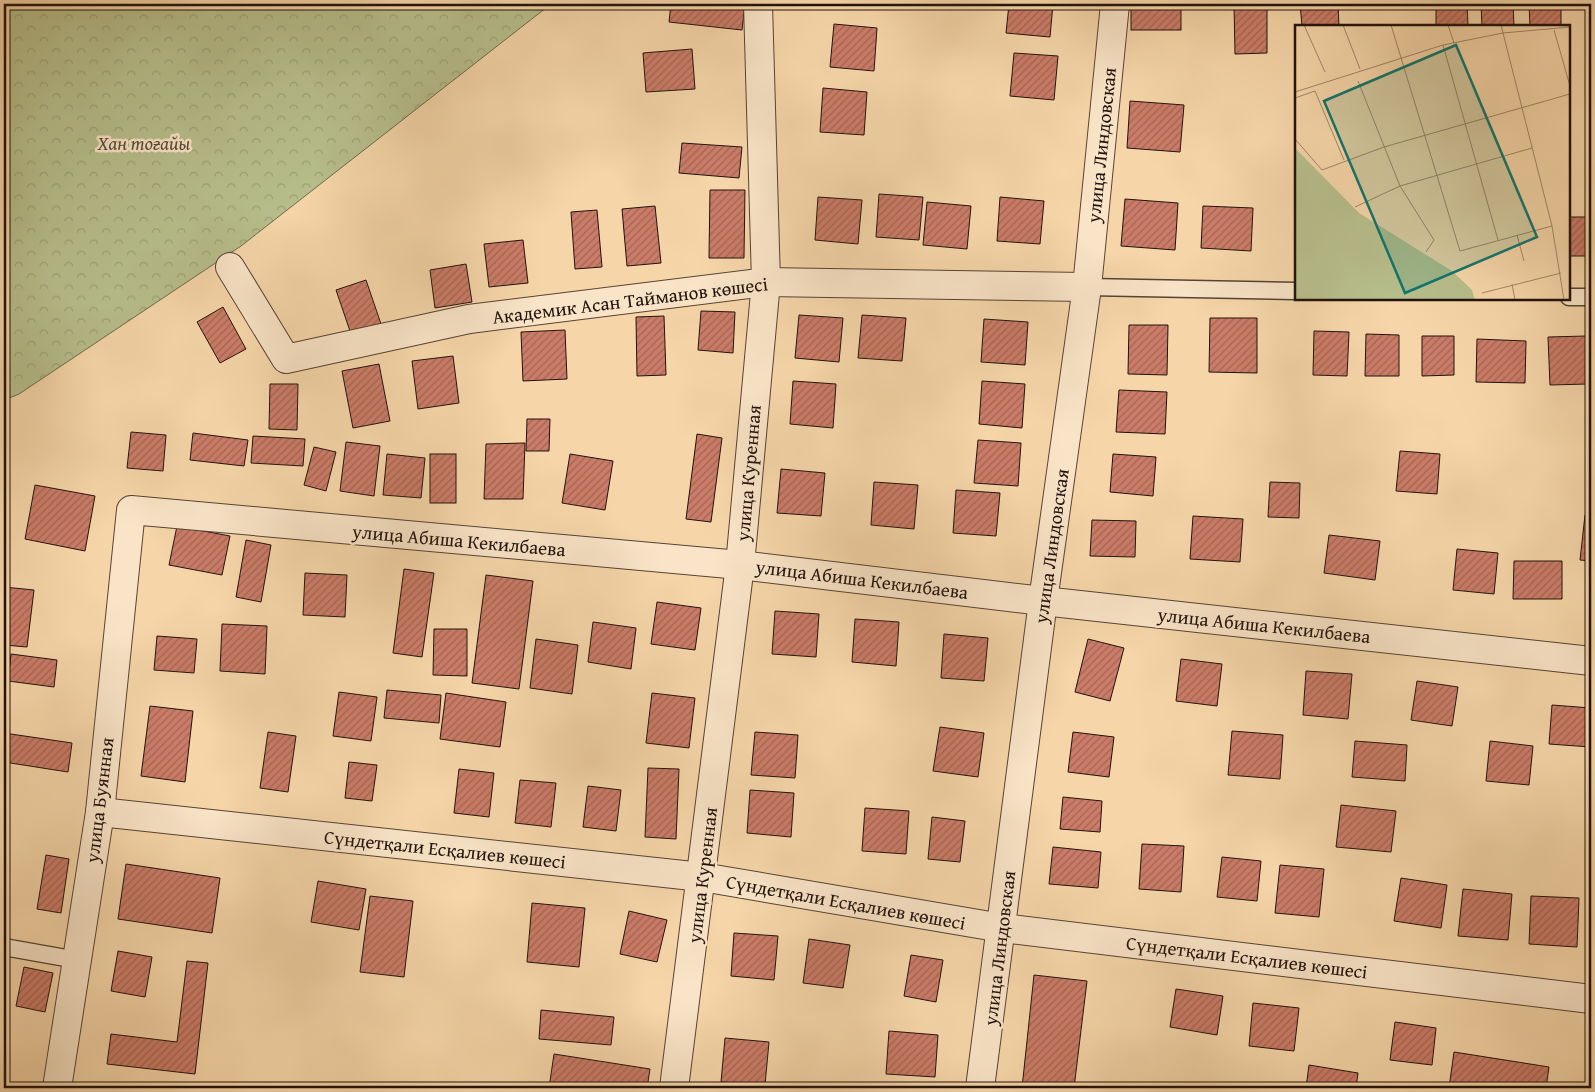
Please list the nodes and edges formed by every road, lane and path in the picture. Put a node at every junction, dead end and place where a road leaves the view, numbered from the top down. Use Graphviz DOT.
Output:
graph roads {
  1 [pos="758,4"];
  2 [pos="1115,4"];
  3 [pos="230,266"];
  4 [pos="766,282"];
  5 [pos="1087,287"];
  6 [pos="1295,291"];
  7 [pos="1570,297"];
  8 [pos="1591,297"];
  9 [pos="131,510"];
  10 [pos="740,565"];
  11 [pos="1043,601"];
  12 [pos="1591,662"];
  13 [pos="100,812"];
  14 [pos="702,877"];
  15 [pos="1002,928"];
  16 [pos="4,947"];
  17 [pos="77,960"];
  18 [pos="1591,999"];
  19 [pos="57,1088"];
  20 [pos="674,1088"];
  21 [pos="980,1088"];
  1 -- 4 [label="street, улица Куренная"];
  2 -- 5 [label="street, улица Линдовская"];
  3 -- 4 [label="street, Академик Асан Тайманов көшесі"];
  4 -- 5 [label="street, Академик Асан Тайманов көшесі"];
  4 -- 10 [label="street, улица Куренная"];
  5 -- 6 [label="lane"];
  5 -- 11 [label="street, улица Линдовская"];
  7 -- 8 [label="lane"];
  9 -- 10 [label="street, улица Абиша Кекилбаева"];
  9 -- 13 [label="street, улица Буянная"];
  10 -- 11 [label="street, улица Абиша Кекилбаева"];
  10 -- 14 [label="street, улица Куренная"];
  11 -- 12 [label="street, улица Абиша Кекилбаева"];
  11 -- 15 [label="street, улица Линдовская"];
  13 -- 14 [label="street, Сүндетқали Есқалиев көшесі"];
  13 -- 17 [label="street, улица Буянная"];
  14 -- 15 [label="street, Сүндетқали Есқалиев көшесі"];
  14 -- 20 [label="street, улица Куренная"];
  15 -- 18 [label="street, Сүндетқали Есқалиев көшесі"];
  15 -- 21 [label="street, улица Линдовская"];
  16 -- 17 [label="lane"];
  17 -- 19 [label="street, улица Буянная"];
}
